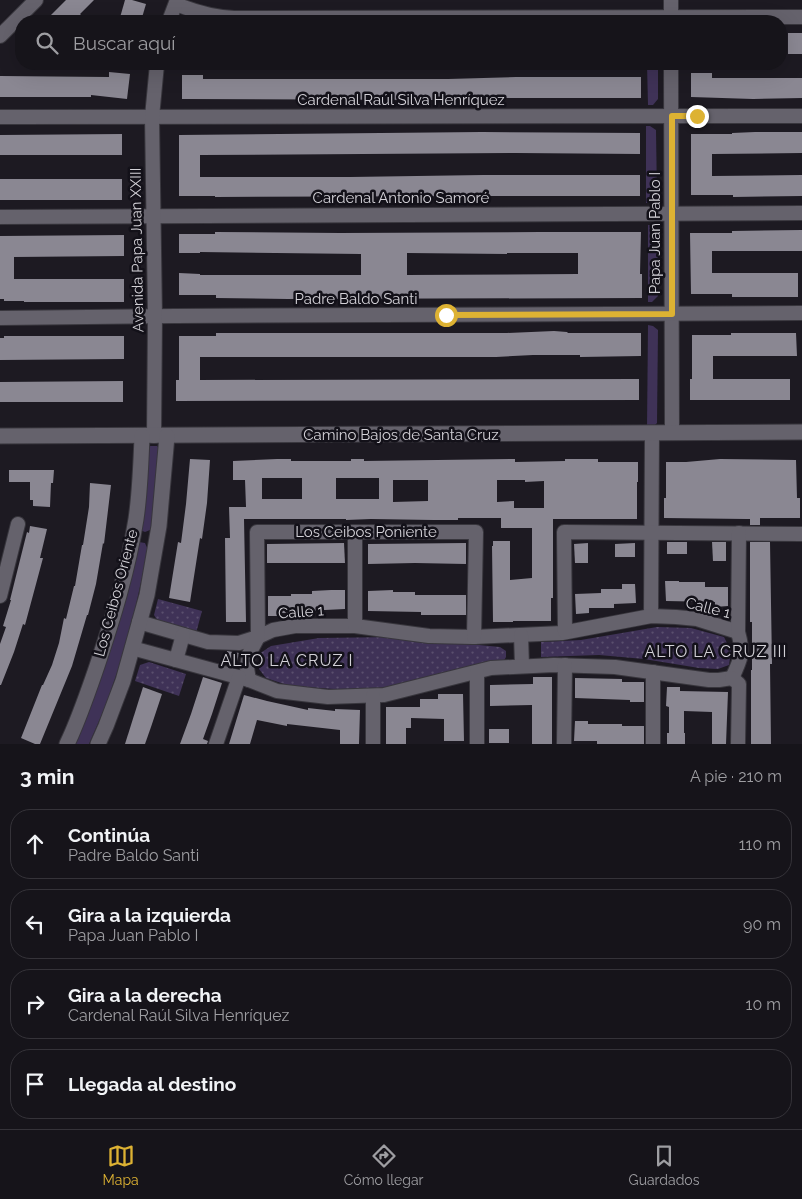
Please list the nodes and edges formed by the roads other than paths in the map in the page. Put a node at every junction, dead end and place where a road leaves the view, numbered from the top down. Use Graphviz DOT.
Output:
graph roads {
  1 [pos="36,0"];
  2 [pos="671,0"];
  3 [pos="176,2"];
  4 [pos="21,15"];
  5 [pos="171,15"];
  6 [pos="207,15"];
  7 [pos="671,15"];
  8 [pos="787,17"];
  9 [pos="802,17"];
  10 [pos="15,21"];
  11 [pos="0,36"];
  12 [pos="155,70"];
  13 [pos="672,70"];
  14 [pos="672,116"];
  15 [pos="802,116"];
  16 [pos="0,117"];
  17 [pos="152,117"];
  18 [pos="802,213"];
  19 [pos="672,214"];
  20 [pos="0,216"];
  21 [pos="153,216"];
  22 [pos="802,313"];
  23 [pos="672,314"];
  24 [pos="155,316"];
  25 [pos="0,318"];
  26 [pos="802,432"];
  27 [pos="652,433"];
  28 [pos="672,433"];
  29 [pos="0,436"];
  30 [pos="154,436"];
  31 [pos="18,524"];
  32 [pos="355,532"];
  33 [pos="652,533"];
  34 [pos="739,533"];
  35 [pos="802,534"];
  36 [pos="132,541"];
  37 [pos="156,545"];
  38 [pos="5,560"];
  39 [pos="0,596"];
  40 [pos="651,616"];
  41 [pos="139,622"];
  42 [pos="355,626"];
  43 [pos="566,632"];
  44 [pos="738,632"];
  45 [pos="183,635"];
  46 [pos="522,635"];
  47 [pos="258,637"];
  48 [pos="474,637"];
  49 [pos="132,648"];
  50 [pos="176,660"];
  51 [pos="565,665"];
  52 [pos="522,666"];
  53 [pos="477,672"];
  54 [pos="654,672"];
  55 [pos="244,678"];
  56 [pos="732,678"];
  57 [pos="372,696"];
  58 [pos="69,743"];
  59 [pos="98,744"];
  60 [pos="216,744"];
  61 [pos="373,744"];
  62 [pos="476,744"];
  63 [pos="564,744"];
  64 [pos="652,744"];
  65 [pos="738,744"];
  1 -- 4 [label="street"];
  2 -- 7 [label="street"];
  3 -- 5 [label="street"];
  3 -- 6 [label="street"];
  8 -- 9 [label="street"];
  10 -- 11 [label="street"];
  12 -- 17 [label="street, Avenida Papa Juan XXIII"];
  13 -- 14 [label="street, Papa Juan Pablo I"];
  14 -- 15 [label="street, Cardenal Raúl Silva Henríquez"];
  14 -- 17 [label="street, Cardenal Raúl Silva Henríquez"];
  14 -- 19 [label="street, Papa Juan Pablo I"];
  16 -- 17 [label="street, Cardenal Raúl Silva Henríquez"];
  17 -- 21 [label="street, Avenida Papa Juan XXIII"];
  18 -- 19 [label="street, Cardenal Antonio Samoré"];
  19 -- 21 [label="street, Cardenal Antonio Samoré"];
  19 -- 23 [label="street, Papa Juan Pablo I"];
  20 -- 21 [label="street, Cardenal Antonio Samoré"];
  21 -- 24 [label="street, Avenida Papa Juan XXIII"];
  22 -- 23 [label="street, Padre Baldo Santi"];
  23 -- 24 [label="street, Padre Baldo Santi"];
  23 -- 28 [label="street, Papa Juan Pablo I"];
  24 -- 25 [label="street, Padre Baldo Santi"];
  24 -- 30 [label="street, Avenida Papa Juan XXIII"];
  26 -- 28 [label="street, Camino Bajos de Santa Cruz"];
  27 -- 28 [label="street, Camino Bajos de Santa Cruz"];
  27 -- 30 [label="street, Camino Bajos de Santa Cruz"];
  27 -- 33 [label="street"];
  29 -- 30 [label="street, Camino Bajos de Santa Cruz"];
  30 -- 36 [label="street, Los Ceibos Oriente"];
  30 -- 37 [label="street"];
  31 -- 38 [label="street"];
  32 -- 42 [label="street"];
  32 -- 47 [label="street, Los Ceibos Poniente"];
  32 -- 48 [label="street, Los Ceibos Poniente"];
  33 -- 34 [label="street"];
  33 -- 40 [label="street"];
  33 -- 43 [label="street"];
  34 -- 35 [label="street"];
  34 -- 44 [label="street"];
  36 -- 37 [label="street"];
  36 -- 58 [label="street, Los Ceibos Oriente"];
  37 -- 41 [label="street"];
  38 -- 39 [label="street"];
  40 -- 43 [label="street, Calle 1"];
  40 -- 44 [label="street, Calle 1"];
  41 -- 45 [label="street, Calle 1"];
  41 -- 49 [label="street"];
  42 -- 47 [label="street, Calle 1"];
  42 -- 48 [label="street, Calle 1"];
  43 -- 46 [label="street, Calle 1"];
  44 -- 56 [label="street, Calle 1"];
  45 -- 47 [label="street, Calle 1"];
  45 -- 50 [label="street"];
  46 -- 48 [label="street, Calle 1"];
  46 -- 52 [label="street"];
  47 -- 55 [label="street"];
  49 -- 50 [label="street"];
  49 -- 59 [label="street"];
  50 -- 55 [label="street"];
  51 -- 52 [label="street"];
  51 -- 54 [label="street"];
  51 -- 63 [label="street"];
  52 -- 53 [label="street"];
  53 -- 57 [label="street"];
  53 -- 62 [label="street"];
  54 -- 56 [label="street"];
  54 -- 64 [label="street"];
  55 -- 57 [label="street"];
  55 -- 60 [label="street"];
  56 -- 65 [label="street"];
  57 -- 61 [label="street"];
}
